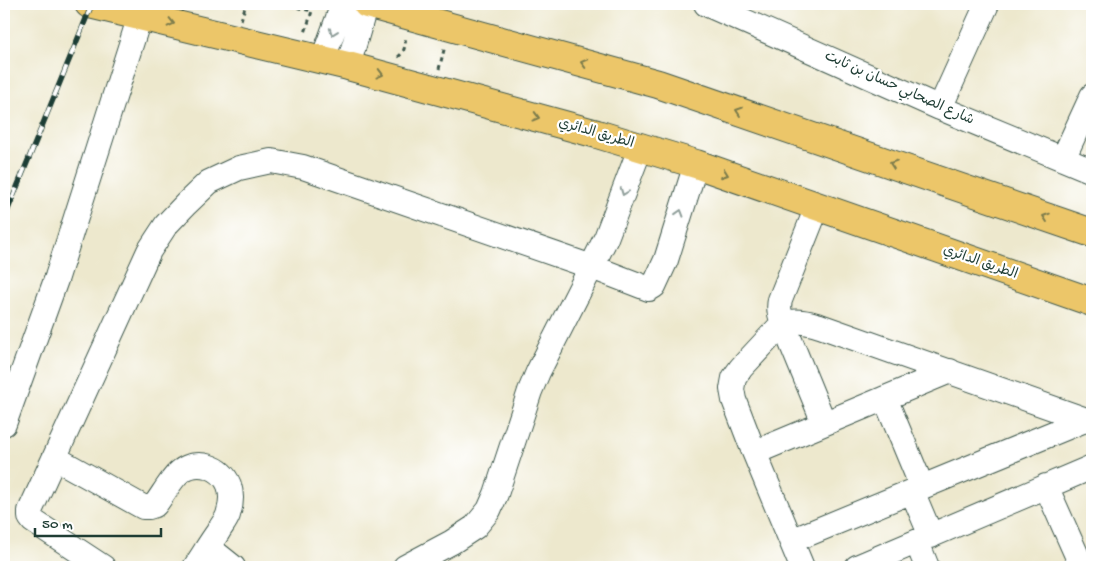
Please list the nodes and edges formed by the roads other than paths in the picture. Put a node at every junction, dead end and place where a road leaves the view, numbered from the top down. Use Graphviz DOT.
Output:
graph roads {
  1 [pos="89,4"];
  2 [pos="343,4"];
  3 [pos="367,4"];
  4 [pos="706,4"];
  5 [pos="987,4"];
  6 [pos="140,16"];
  7 [pos="335,62"];
  8 [pos="1092,96"];
  9 [pos="940,108"];
  10 [pos="641,146"];
  11 [pos="1063,159"];
  12 [pos="696,164"];
  13 [pos="1092,171"];
  14 [pos="816,207"];
  15 [pos="1092,233"];
  16 [pos="592,267"];
  17 [pos="1092,302"];
  18 [pos="783,323"];
  19 [pos="950,371"];
  20 [pos="885,398"];
  21 [pos="1089,421"];
  22 [pos="824,423"];
  23 [pos="4,424"];
  24 [pos="752,447"];
  25 [pos="1092,447"];
  26 [pos="55,458"];
  27 [pos="1083,471"];
  28 [pos="1046,486"];
  29 [pos="917,489"];
  30 [pos="924,539"];
  31 [pos="791,541"];
  32 [pos="208,547"];
  33 [pos="103,567"];
  34 [pos="195,567"];
  35 [pos="233,567"];
  36 [pos="405,567"];
  37 [pos="802,567"];
  38 [pos="857,567"];
  39 [pos="927,567"];
  40 [pos="1082,567"];
  1 -- 6 [label="main road, الطريق الدائري"];
  2 -- 7 [label="street, one-way"];
  3 -- 7 [label="street"];
  15 -- 3 [label="main road, one-way"];
  4 -- 9 [label="street, شارع الصحابي حسان بن ثابت"];
  5 -- 9 [label="street"];
  6 -- 7 [label="main road, الطريق الدائري, one-way"];
  6 -- 23 [label="street"];
  7 -- 10 [label="main road, الطريق الدائري, one-way"];
  8 -- 11 [label="street"];
  9 -- 11 [label="street, شارع الصحابي حسان بن ثابت"];
  10 -- 12 [label="main road, الطريق الدائري"];
  10 -- 16 [label="street, one-way"];
  11 -- 13 [label="street, شارع الصحابي حسان بن ثابت"];
  12 -- 14 [label="main road, الطريق الدائري, one-way"];
  16 -- 12 [label="street, one-way"];
  14 -- 17 [label="main road, الطريق الدائري"];
  14 -- 18 [label="street"];
  16 -- 26 [label="street"];
  16 -- 36 [label="street"];
  18 -- 19 [label="street"];
  18 -- 22 [label="street"];
  18 -- 24 [label="street"];
  19 -- 20 [label="street"];
  19 -- 21 [label="street"];
  20 -- 22 [label="street"];
  20 -- 29 [label="street"];
  21 -- 29 [label="street"];
  22 -- 24 [label="street"];
  24 -- 31 [label="street"];
  25 -- 27 [label="street"];
  26 -- 32 [label="street"];
  26 -- 33 [label="street"];
  27 -- 28 [label="street"];
  28 -- 30 [label="street"];
  28 -- 40 [label="street"];
  29 -- 30 [label="street"];
  29 -- 31 [label="street"];
  30 -- 38 [label="street"];
  30 -- 39 [label="street"];
  31 -- 37 [label="street"];
  32 -- 34 [label="street"];
  32 -- 35 [label="street"];
}
